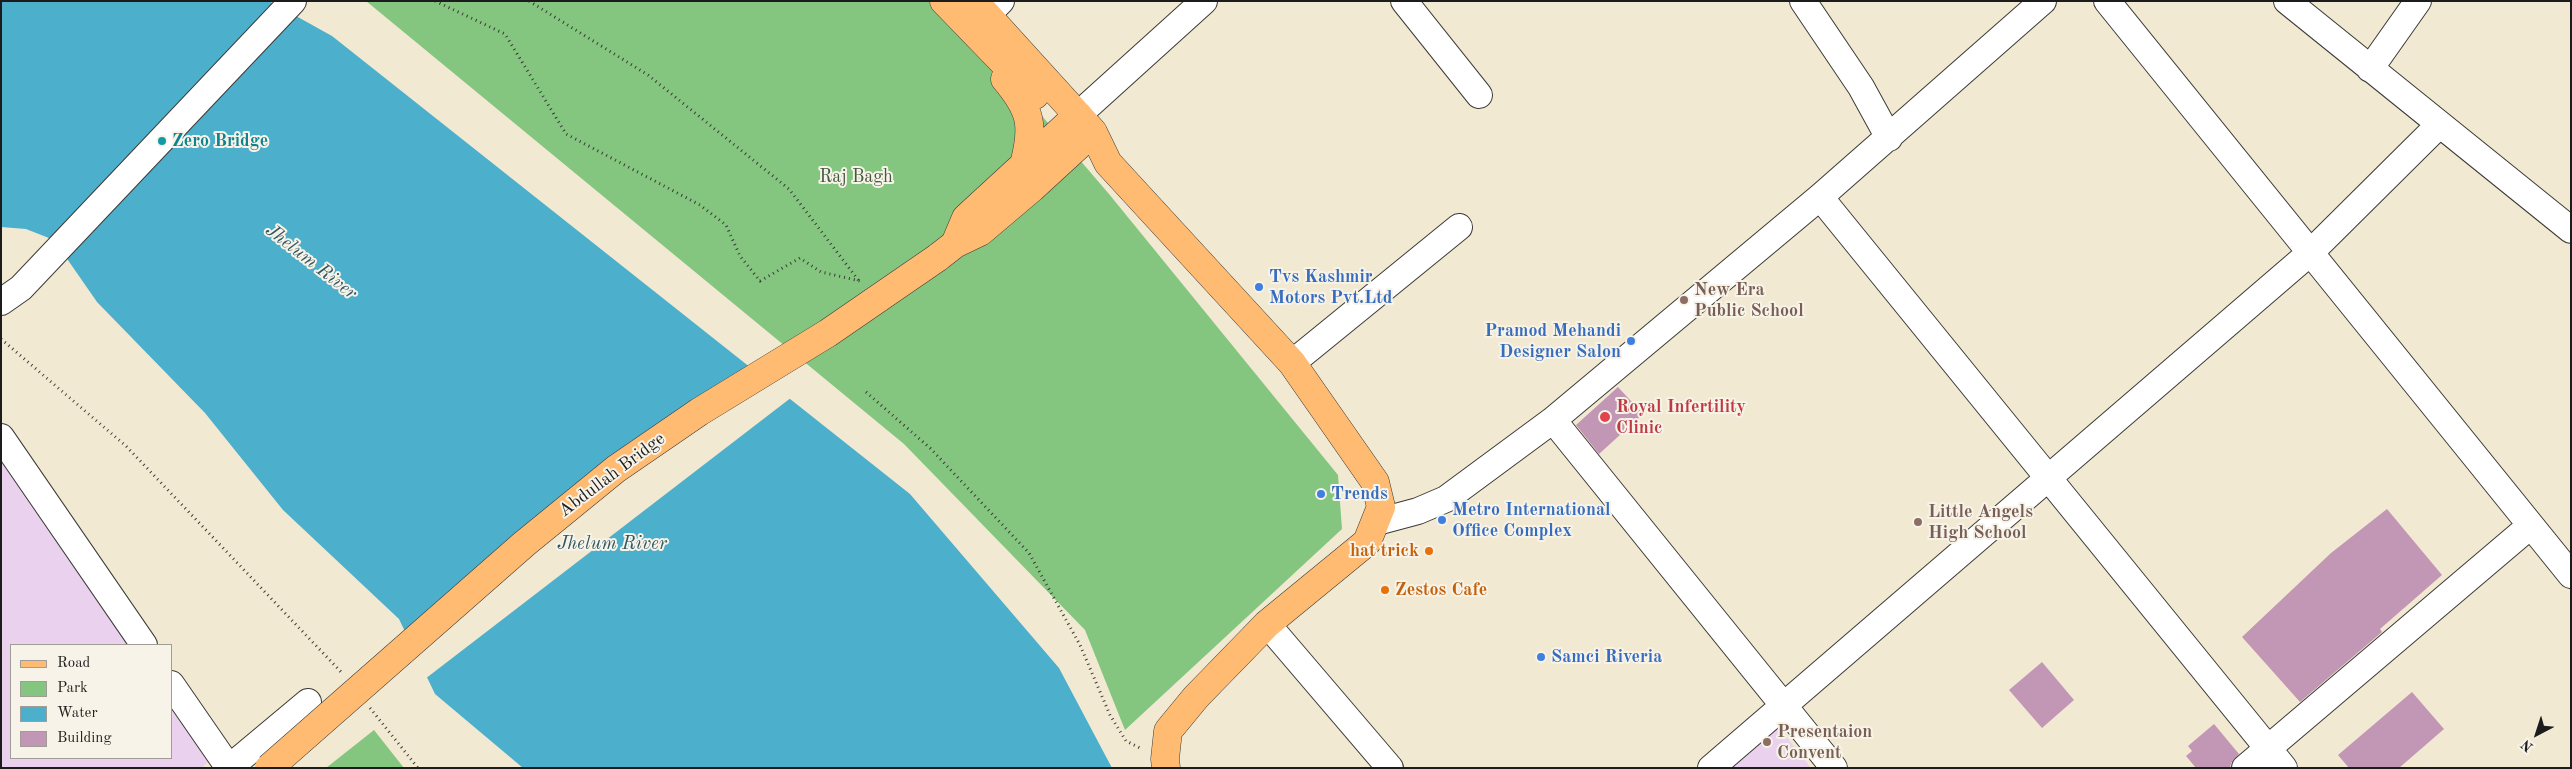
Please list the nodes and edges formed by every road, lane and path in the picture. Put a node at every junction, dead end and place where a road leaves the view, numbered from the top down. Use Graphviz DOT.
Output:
graph roads {
  1 [pos="293,1"];
  2 [pos="435,1"];
  3 [pos="529,1"];
  4 [pos="936,1"];
  5 [pos="944,1"];
  6 [pos="1204,1"];
  7 [pos="1404,1"];
  8 [pos="1803,1"];
  9 [pos="2042,1"];
  10 [pos="2107,1"];
  11 [pos="2287,1"];
  12 [pos="2418,1"];
  13 [pos="988,6"];
  14 [pos="2370,69"];
  15 [pos="1479,95"];
  16 [pos="2439,125"];
  17 [pos="1079,130"];
  18 [pos="1889,138"];
  19 [pos="1024,165"];
  20 [pos="1820,197"];
  21 [pos="1460,227"];
  22 [pos="2571,230"];
  23 [pos="946,251"];
  24 [pos="2311,252"];
  25 [pos="11,295"];
  26 [pos="1,339"];
  27 [pos="1292,363"];
  28 [pos="866,392"];
  29 [pos="1553,420"];
  30 [pos="1,437"];
  31 [pos="2049,478"];
  32 [pos="1377,522"];
  33 [pos="2530,526"];
  34 [pos="2571,575"];
  35 [pos="1267,624"];
  36 [pos="143,644"];
  37 [pos="348,680"];
  38 [pos="172,685"];
  39 [pos="308,702"];
  40 [pos="365,702"];
  41 [pos="1784,706"];
  42 [pos="2267,748"];
  43 [pos="1165,764"];
  44 [pos="229,768"];
  45 [pos="269,768"];
  46 [pos="418,768"];
  47 [pos="1390,768"];
  48 [pos="1711,768"];
  49 [pos="1834,768"];
  50 [pos="2245,768"];
  51 [pos="2284,768"];
  1 -- 25 [label="street"];
  2 -- 3 [label="path"];
  4 -- 19 [label="main road"];
  5 -- 17 [label="main road"];
  6 -- 17 [label="street"];
  7 -- 15 [label="street"];
  8 -- 18 [label="street"];
  9 -- 18 [label="street"];
  10 -- 24 [label="street"];
  11 -- 14 [label="street"];
  12 -- 14 [label="street"];
  13 -- 17 [label="main road"];
  14 -- 16 [label="street"];
  16 -- 22 [label="street"];
  16 -- 24 [label="street"];
  17 -- 19 [label="main road"];
  17 -- 23 [label="main road, Abdullah Bridge"];
  17 -- 27 [label="main road"];
  18 -- 20 [label="street"];
  19 -- 23 [label="main road"];
  20 -- 29 [label="street"];
  20 -- 31 [label="street"];
  21 -- 27 [label="street"];
  23 -- 45 [label="main road, Abdullah Bridge, bridge"];
  24 -- 31 [label="street"];
  24 -- 33 [label="street"];
  26 -- 37 [label="path"];
  27 -- 32 [label="main road"];
  28 -- 43 [label="path"];
  29 -- 32 [label="street"];
  29 -- 41 [label="street"];
  30 -- 36 [label="street"];
  31 -- 41 [label="street"];
  31 -- 42 [label="street"];
  32 -- 35 [label="main road"];
  33 -- 34 [label="street"];
  33 -- 42 [label="street"];
  35 -- 43 [label="main road"];
  35 -- 47 [label="street"];
  38 -- 44 [label="street"];
  39 -- 44 [label="street"];
  40 -- 46 [label="path"];
  41 -- 48 [label="street"];
  41 -- 49 [label="street"];
  42 -- 50 [label="street"];
  42 -- 51 [label="street"];
}
